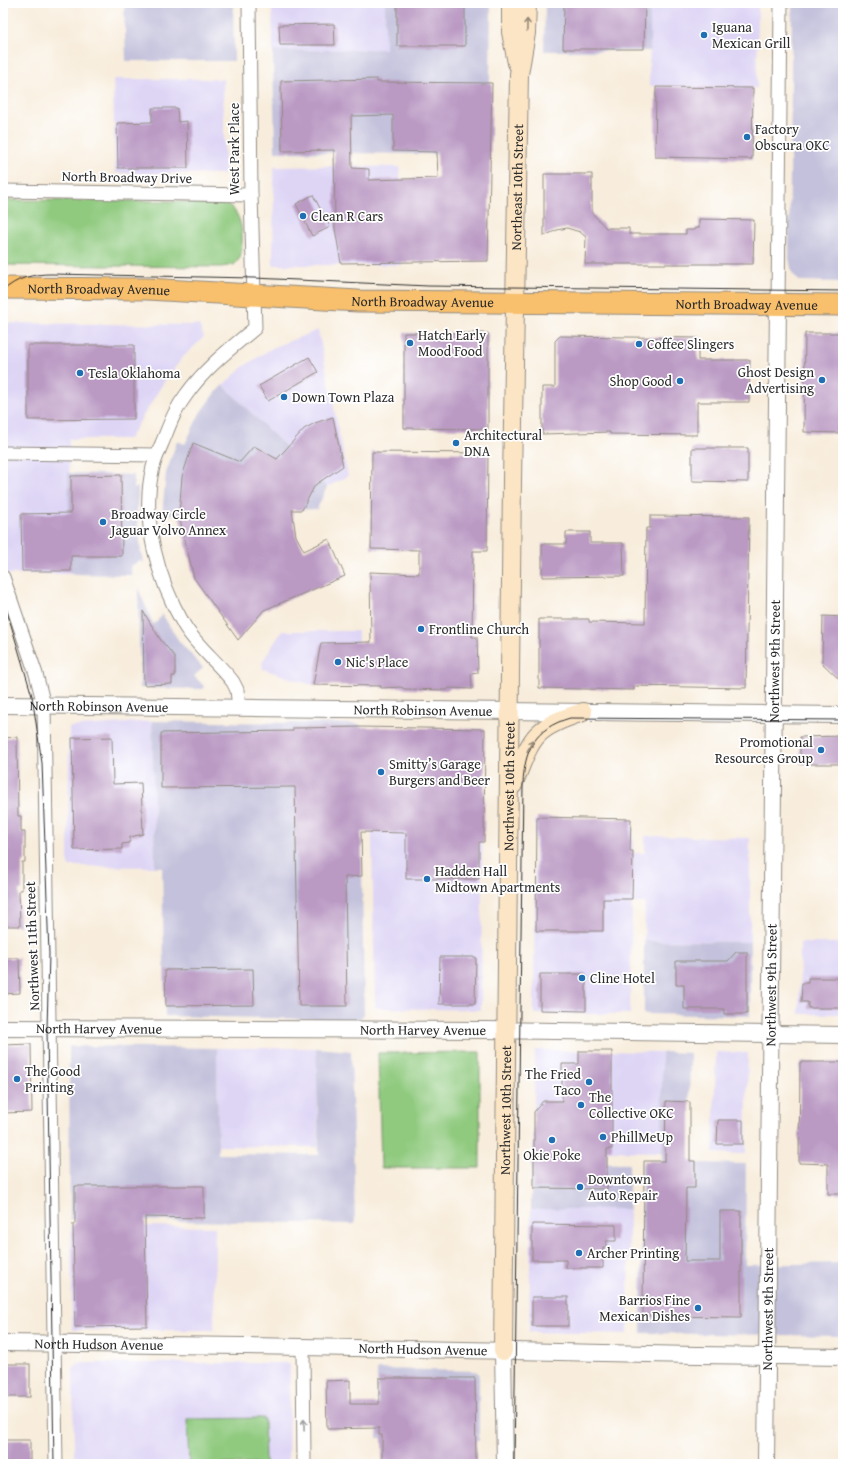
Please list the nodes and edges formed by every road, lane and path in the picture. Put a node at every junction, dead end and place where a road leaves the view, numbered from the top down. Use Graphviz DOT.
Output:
graph roads {
  1 [pos="249,3"];
  2 [pos="511,3"];
  3 [pos="527,3"];
  4 [pos="781,3"];
  5 [pos="519,74"];
  6 [pos="3,191"];
  7 [pos="251,195"];
  8 [pos="3,288"];
  9 [pos="255,295"];
  10 [pos="516,301"];
  11 [pos="778,304"];
  12 [pos="843,305"];
  13 [pos="3,453"];
  14 [pos="157,455"];
  15 [pos="3,577"];
  16 [pos="3,705"];
  17 [pos="44,705"];
  18 [pos="239,708"];
  19 [pos="511,711"];
  20 [pos="583,712"];
  21 [pos="774,714"];
  22 [pos="843,714"];
  23 [pos="509,795"];
  24 [pos="3,1028"];
  25 [pos="50,1029"];
  26 [pos="506,1031"];
  27 [pos="770,1034"];
  28 [pos="843,1035"];
  29 [pos="3,1343"];
  30 [pos="54,1344"];
  31 [pos="303,1347"];
  32 [pos="503,1351"];
  33 [pos="767,1357"];
  34 [pos="843,1357"];
  35 [pos="56,1464"];
  36 [pos="304,1464"];
  37 [pos="505,1464"];
  38 [pos="766,1464"];
  1 -- 7 [label="street, West Park Place"];
  2 -- 5 [label="main road, Northeast 10th Street"];
  5 -- 3 [label="main road, Northeast 10th Street, one-way"];
  4 -- 11 [label="street, Northwest 9th Street"];
  5 -- 10 [label="main road, Northeast 10th Street"];
  6 -- 7 [label="street, North Broadway Drive"];
  7 -- 9 [label="street, West Park Place"];
  8 -- 9 [label="main road, North Broadway Avenue"];
  9 -- 10 [label="main road, North Broadway Avenue"];
  9 -- 14 [label="street, West Park Place"];
  10 -- 11 [label="main road, North Broadway Avenue"];
  10 -- 19 [label="main road, Northwest 10th Street"];
  11 -- 12 [label="main road, North Broadway Avenue"];
  11 -- 21 [label="street, Northwest 9th Street"];
  13 -- 14 [label="street"];
  14 -- 18 [label="street"];
  15 -- 17 [label="street, Northwest 11th Street"];
  16 -- 17 [label="street, North Robinson Avenue"];
  17 -- 18 [label="street, North Robinson Avenue"];
  17 -- 25 [label="street, Northwest 11th Street"];
  18 -- 19 [label="street, North Robinson Avenue"];
  19 -- 20 [label="street, North Robinson Avenue"];
  19 -- 23 [label="main road, Northwest 10th Street"];
  20 -- 21 [label="street, North Robinson Avenue"];
  23 -- 20 [label="main road, one-way"];
  21 -- 22 [label="street, North Robinson Avenue"];
  21 -- 27 [label="street, Northwest 9th Street"];
  23 -- 26 [label="main road, Northwest 10th Street"];
  24 -- 25 [label="street, North Harvey Avenue"];
  25 -- 26 [label="street, North Harvey Avenue"];
  25 -- 30 [label="street, Northwest 11th Street"];
  26 -- 27 [label="street, North Harvey Avenue"];
  26 -- 32 [label="main road, Northwest 10th Street"];
  27 -- 28 [label="street, North Harvey Avenue"];
  27 -- 33 [label="street, Northwest 9th Street"];
  29 -- 30 [label="street, North Hudson Avenue"];
  30 -- 31 [label="street, North Hudson Avenue"];
  30 -- 35 [label="street, Northwest 11th Street"];
  31 -- 32 [label="street, North Hudson Avenue"];
  36 -- 31 [label="street, one-way"];
  32 -- 33 [label="street, North Hudson Avenue"];
  32 -- 37 [label="street, Northwest 10th Street"];
  33 -- 34 [label="street, North Hudson Avenue"];
  33 -- 38 [label="street, Northwest 9th Street"];
}
